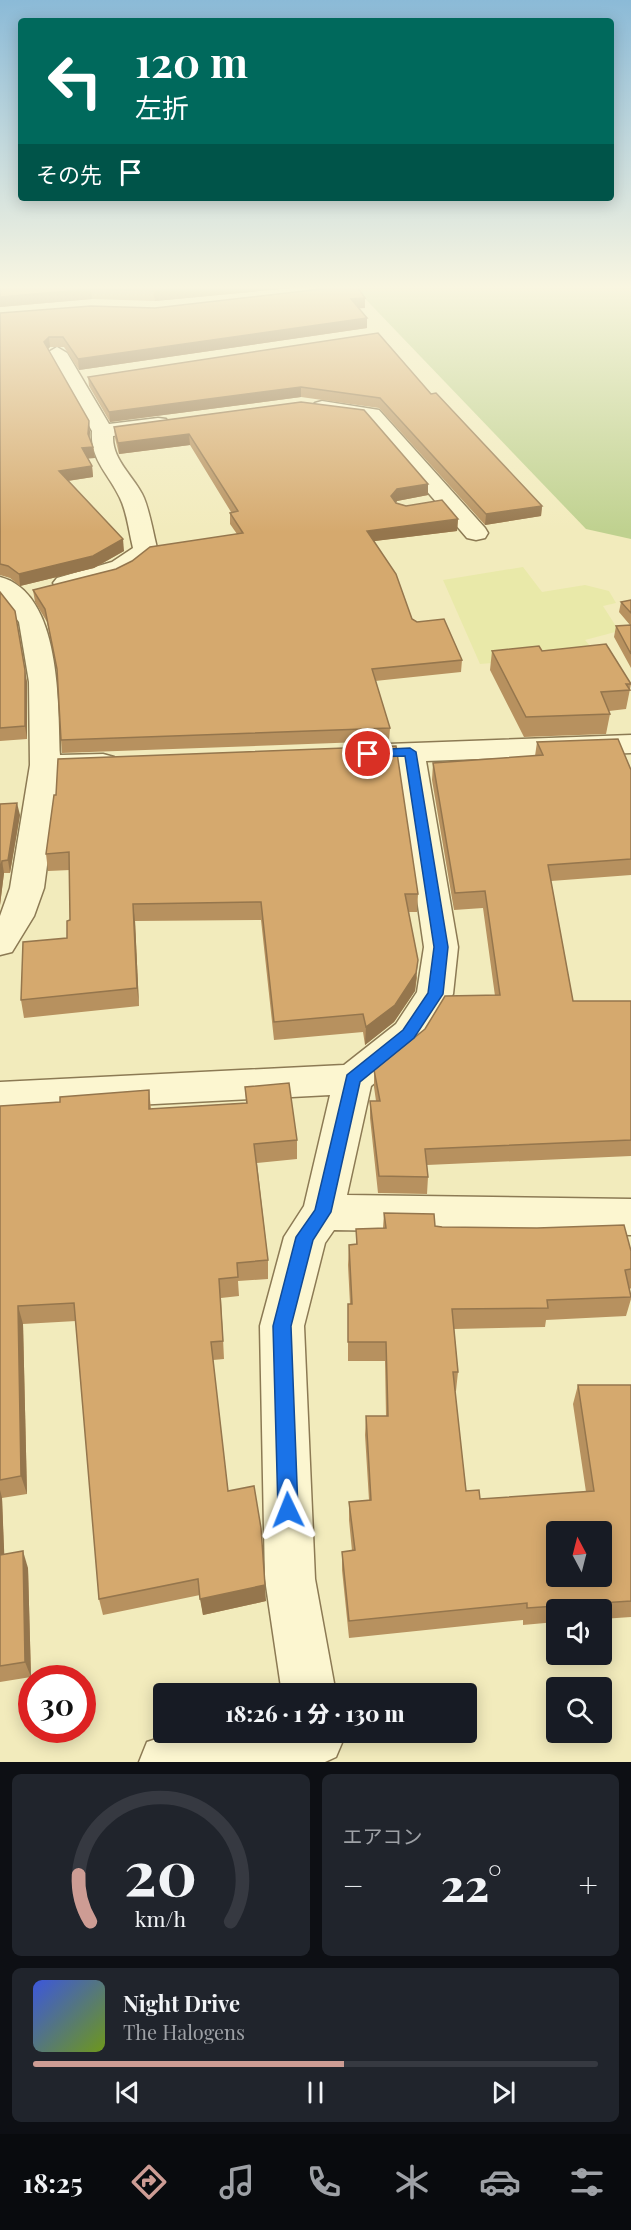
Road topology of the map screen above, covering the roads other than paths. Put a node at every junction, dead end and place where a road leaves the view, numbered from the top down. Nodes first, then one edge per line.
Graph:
1 (67, 367) edge
2 (99, 376) edge
3 (75, 379) junction
4 (301, 405) edge
5 (173, 422) edge
6 (103, 431) junction
7 (476, 533) dead end
8 (24, 590) edge
9 (631, 744) edge
10 (410, 752) junction
11 (357, 754) edge
12 (127, 762) edge
13 (45, 765) junction
14 (0, 943) edge
15 (353, 1079) junction
16 (0, 1097) edge
17 (323, 1212) junction
18 (631, 1217) edge
19 (308, 1683) edge
20 (258, 1743) edge
21 (167, 1762) edge

1 - 3 street
2 - 3 street
3 - 6 street
4 - 7 street
5 - 6 street
6 - 8 street
8 - 13 street
9 - 10 street
10 - 11 street
10 - 15 street
12 - 13 street
13 - 14 street
15 - 16 street
15 - 17 street
17 - 18 street
17 - 19 street
20 - 21 street

